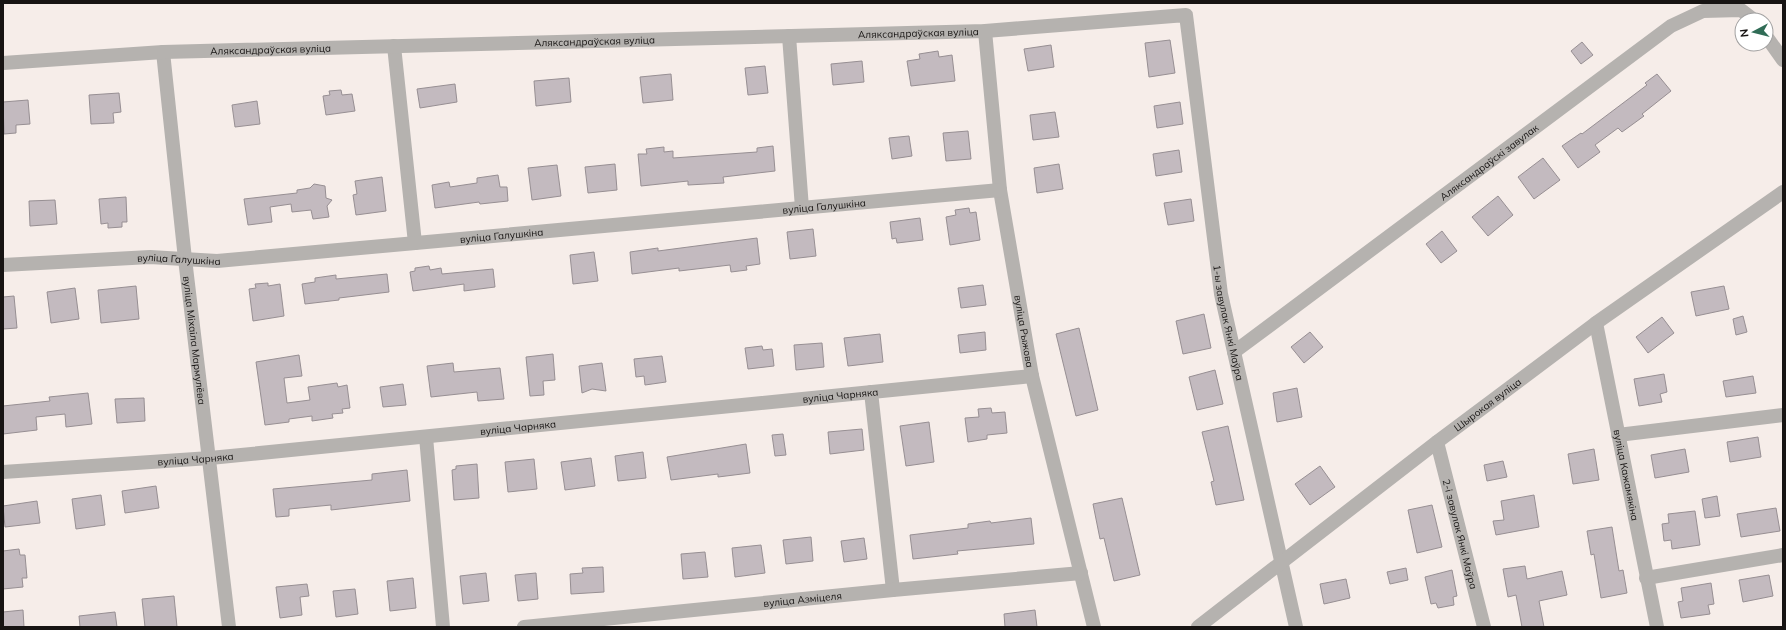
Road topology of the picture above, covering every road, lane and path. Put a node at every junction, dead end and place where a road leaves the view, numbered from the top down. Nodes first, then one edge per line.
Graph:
1 (1744, 12) edge
2 (1186, 15) joint
3 (985, 31) junction
4 (789, 36) junction
5 (394, 46) junction
6 (1774, 47) edge
7 (163, 52) junction
8 (1783, 60) edge
9 (3, 63) edge
10 (1000, 190) junction
11 (1783, 192) edge
12 (802, 208) junction
13 (415, 243) junction
14 (185, 259) junction
15 (3, 265) edge
16 (1596, 323) junction
17 (1234, 352) junction
18 (1032, 376) junction
19 (871, 392) junction
20 (1783, 415) edge
21 (1618, 435) junction
22 (426, 437) junction
23 (1437, 442) junction
24 (210, 458) junction
25 (3, 472) edge
26 (1783, 555) edge
27 (1282, 563) junction
28 (1081, 573) junction
29 (1646, 578) junction
30 (892, 590) junction
31 (229, 627) edge
32 (443, 627) edge
33 (524, 627) edge
34 (1094, 627) edge
35 (1198, 627) edge
36 (1296, 627) edge
37 (1484, 627) edge
38 (1657, 627) edge

1 - 17 street, Аляксандраўскі завулак
2 - 3 street, Аляксандраўская вуліца
2 - 17 street, 1-ы завулак Янкі Маўра
3 - 4 street, Аляксандраўская вуліца
3 - 10 street, вуліца Рыжова
4 - 5 street, Аляксандраўская вуліца
4 - 12 street
5 - 7 street, Аляксандраўская вуліца
5 - 13 street
6 - 8 street
7 - 9 street, Аляксандраўская вуліца
7 - 14 street, вуліца Міхаіла Мармулёва
10 - 12 street, вуліца Галушкіна
10 - 18 street, вуліца Рыжова
11 - 16 street, Шырокая вуліца
12 - 13 street, вуліца Галушкіна
13 - 14 street, вуліца Галушкіна
14 - 15 street, вуліца Галушкіна
14 - 24 street, вуліца Міхаіла Мармулёва
16 - 21 street, вуліца Кажамякіна
16 - 23 street, Шырокая вуліца
17 - 27 street, 1-ы завулак Янкі Маўра
18 - 19 street, вуліца Чарняка
18 - 28 street, вуліца Рыжова
19 - 22 street, вуліца Чарняка
19 - 30 street
20 - 21 street
21 - 29 street, вуліца Кажамякіна
22 - 24 street, вуліца Чарняка
22 - 32 street
23 - 27 street, Шырокая вуліца
23 - 37 street, 2-і завулак Янкі Маўра
24 - 25 street, вуліца Чарняка
24 - 31 street, вуліца Міхаіла Мармулёва
26 - 29 street
27 - 35 street, Шырокая вуліца
27 - 36 street, 1-ы завулак Янкі Маўра
28 - 30 street, вуліца Азміцеля
28 - 34 street, вуліца Рыжова
29 - 38 street, вуліца Кажамякіна
30 - 33 street, вуліца Азміцеля

